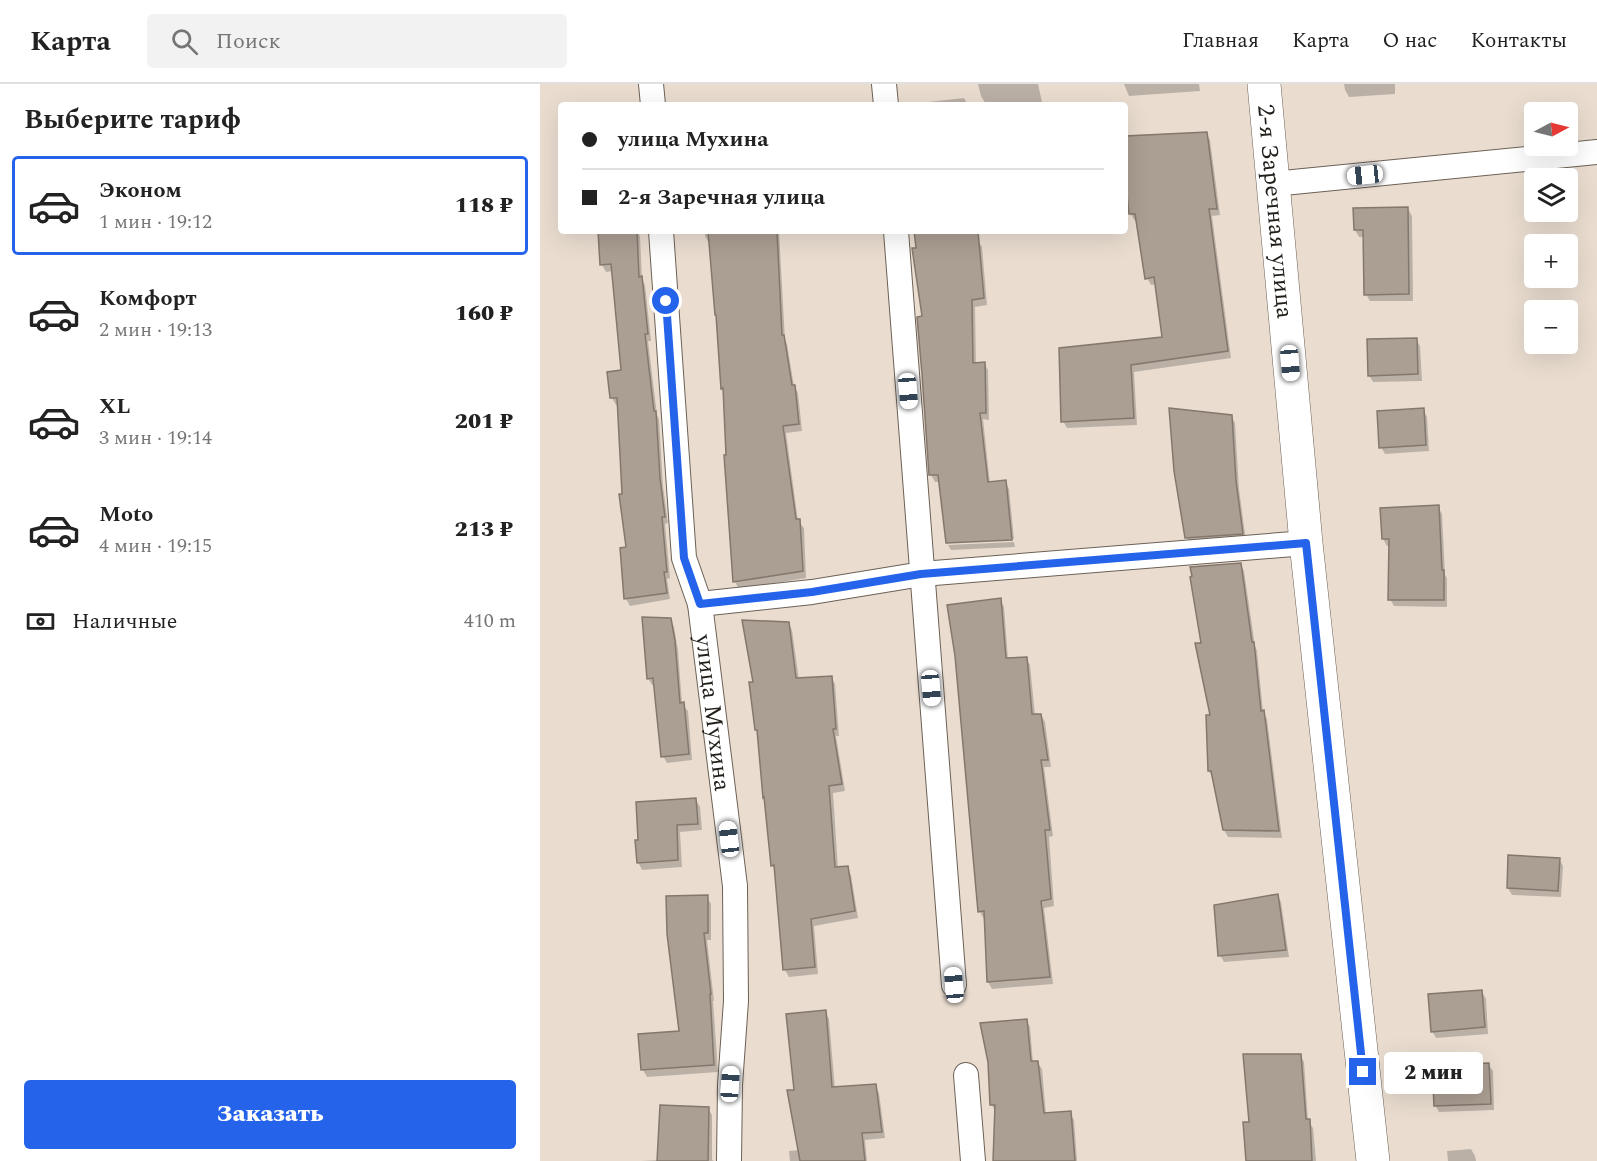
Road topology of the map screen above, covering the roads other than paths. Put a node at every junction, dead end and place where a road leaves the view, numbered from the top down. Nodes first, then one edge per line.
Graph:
1 (651, 84) edge
2 (884, 84) edge
3 (1264, 84) edge
4 (653, 102) edge
5 (886, 102) edge
6 (1597, 152) edge
7 (1273, 184) junction
8 (661, 234) edge
9 (896, 234) edge
10 (1306, 543) junction
11 (921, 574) junction
12 (700, 604) junction
13 (954, 985) dead end
14 (966, 1075) dead end
15 (729, 1161) edge
16 (973, 1161) edge
17 (1373, 1161) edge

1 - 4 street
2 - 5 street
3 - 7 main road, 2-я Заречная улица
6 - 7 street
7 - 10 main road, 2-я Заречная улица
8 - 12 street, улица Мухина
9 - 11 street
10 - 11 street
10 - 17 main road, 2-я Заречная улица
11 - 12 street
11 - 13 street
12 - 15 street, улица Мухина
14 - 16 street

